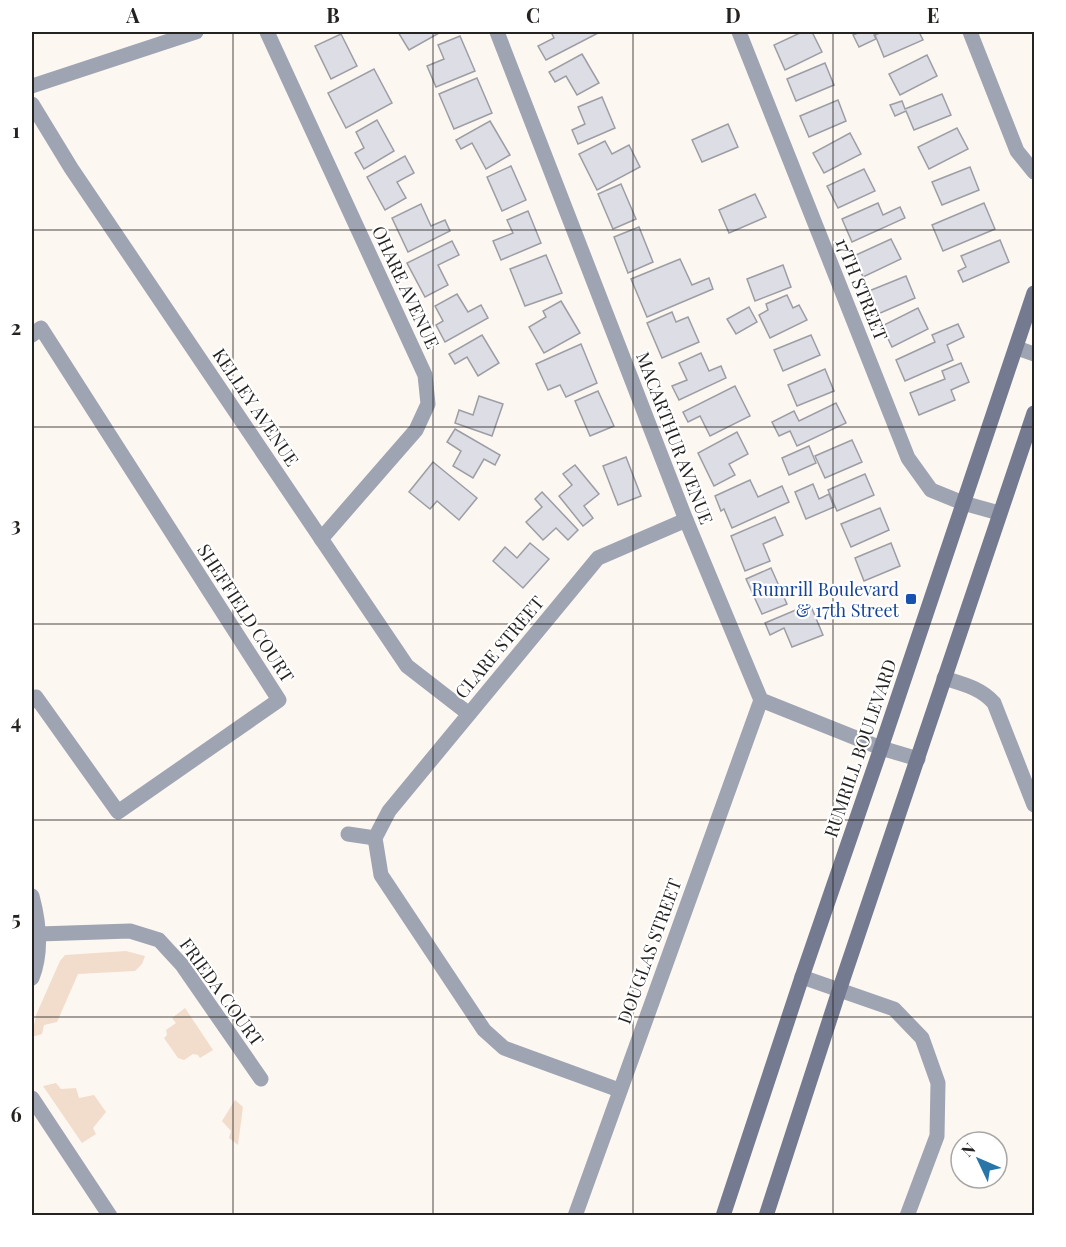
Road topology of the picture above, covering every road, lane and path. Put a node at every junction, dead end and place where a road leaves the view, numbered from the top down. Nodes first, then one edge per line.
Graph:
1 (196, 32) edge
2 (267, 32) edge
3 (497, 32) edge
4 (740, 32) edge
5 (970, 32) edge
6 (32, 86) edge
7 (32, 104) edge
8 (1035, 172) edge
9 (1035, 293) edge
10 (32, 335) edge
11 (1017, 348) junction
12 (1035, 354) edge
13 (1035, 413) edge
14 (963, 503) junction
15 (999, 513) junction
16 (686, 520) junction
17 (321, 539) junction
18 (944, 678) junction
19 (761, 700) junction
20 (32, 701) edge
21 (469, 714) junction
22 (881, 748) junction
23 (918, 759) junction
24 (1035, 805) edge
25 (348, 834) dead end
26 (375, 838) junction
27 (32, 896) edge
28 (39, 934) junction
29 (802, 977) junction
30 (32, 978) edge
31 (839, 991) junction
32 (261, 1079) dead end
33 (619, 1090) junction
34 (32, 1098) edge
35 (110, 1215) edge
36 (575, 1215) edge
37 (723, 1215) edge
38 (766, 1215) edge
39 (907, 1215) edge

1 - 6 street
2 - 17 street, OHARE AVENUE
3 - 16 street, MACARTHUR AVENUE
4 - 14 street, 17TH STREET
5 - 8 street
7 - 17 street, KELLEY AVENUE
9 - 11 main road, RUMRILL BOULEVARD
10 - 20 street, SHEFFIELD COURT
11 - 12 street
11 - 14 main road, RUMRILL BOULEVARD
13 - 15 main road
14 - 15 street, 17TH STREET
14 - 22 main road, RUMRILL BOULEVARD
15 - 18 main road
16 - 19 street, MACARTHUR AVENUE
16 - 21 street, CLARE STREET
17 - 21 street, KELLEY AVENUE
18 - 23 main road
18 - 24 street
19 - 22 street
19 - 33 street, DOUGLAS STREET
21 - 26 street, CLARE STREET
22 - 23 street
22 - 29 main road, RUMRILL BOULEVARD
23 - 31 main road
25 - 26 street
26 - 33 street
27 - 28 street
28 - 30 street
28 - 32 street, FRIEDA COURT
29 - 31 street
29 - 37 main road, RUMRILL BOULEVARD
31 - 38 main road
31 - 39 street
33 - 36 street, DOUGLAS STREET
34 - 35 street

